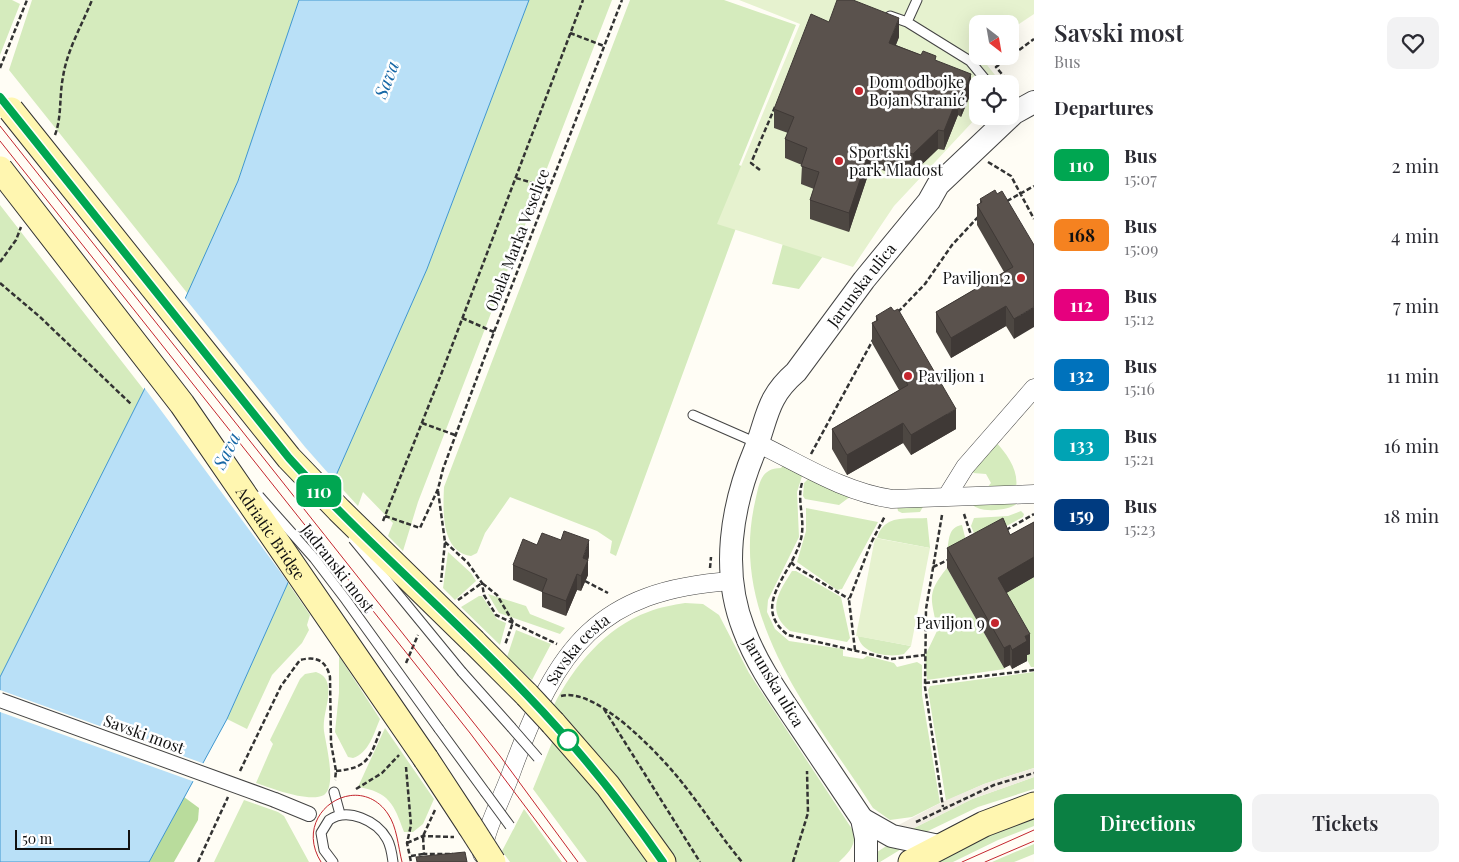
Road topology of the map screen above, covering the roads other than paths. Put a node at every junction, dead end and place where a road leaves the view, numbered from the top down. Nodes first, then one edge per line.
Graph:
1 (917, 0) edge
2 (879, 13) edge
3 (907, 22) junction
4 (982, 75) edge
5 (5, 104) edge
6 (1021, 104) edge
7 (0, 169) edge
8 (1034, 388) edge
9 (693, 415) dead end
10 (204, 434) junction
11 (758, 443) junction
12 (314, 486) junction
13 (1034, 494) edge
14 (947, 496) junction
15 (732, 581) junction
16 (0, 700) edge
17 (538, 758) dead end
18 (334, 792) road end
19 (1034, 805) edge
20 (309, 814) joint
21 (340, 814) junction
22 (862, 819) junction
23 (325, 823) junction
24 (510, 826) dead end
25 (939, 846) junction
26 (333, 862) edge
27 (393, 862) edge
28 (481, 862) edge
29 (493, 862) edge
30 (663, 862) edge
31 (866, 862) edge
32 (911, 862) edge

1 - 3 lane
2 - 3 lane
3 - 4 lane
5 - 12 main road, bridge
6 - 11 street, Jarunska ulica
7 - 10 main road, Adriatic Bridge, bridge
8 - 14 street
9 - 11 lane
10 - 24 lane, Jadranski most, bridge
10 - 29 main road, Adriatic Bridge, bridge
11 - 14 street
11 - 15 street, Jarunska ulica
12 - 17 lane, Jadranski most, bridge
12 - 30 main road, bridge
13 - 14 street
15 - 22 street, Jarunska ulica
15 - 28 street, Savska cesta
16 - 20 street, Savski most, bridge
18 - 21 lane
19 - 25 main road
20 - 23 lane
21 - 23 lane
21 - 27 lane
22 - 25 street
22 - 31 street
23 - 26 lane
25 - 32 main road

